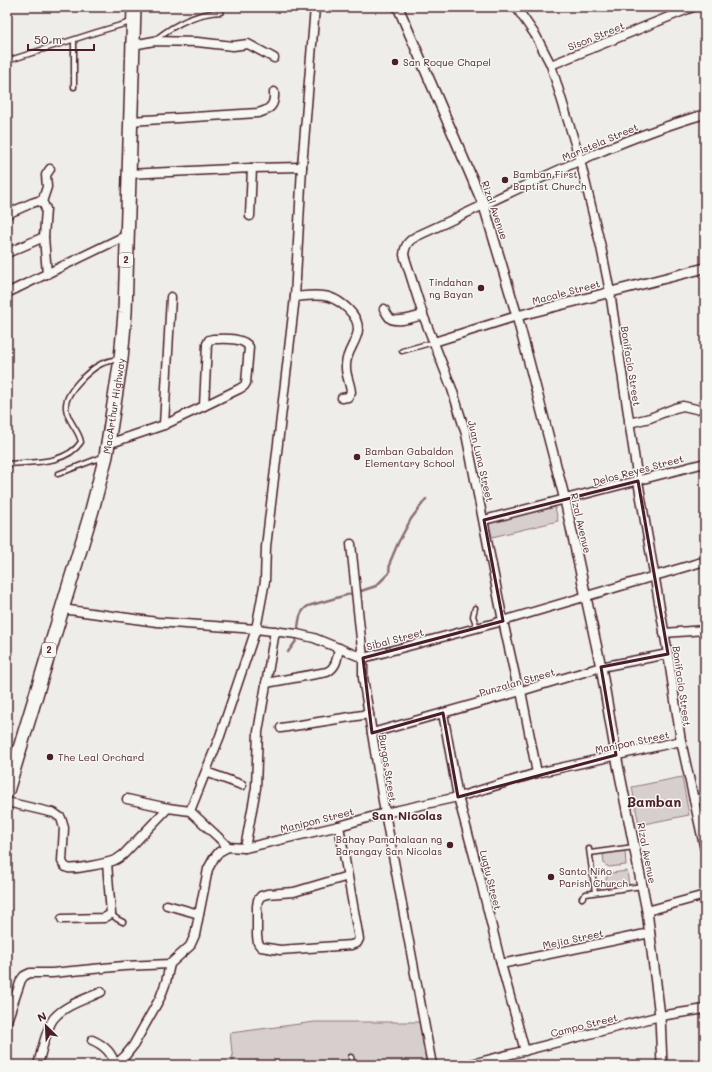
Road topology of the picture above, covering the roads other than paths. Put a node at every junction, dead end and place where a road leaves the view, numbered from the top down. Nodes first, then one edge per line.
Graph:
1 (134, 7) edge
2 (315, 7) edge
3 (398, 7) edge
4 (516, 7) edge
5 (693, 7) edge
6 (221, 12) dead end
7 (134, 21) junction
8 (74, 40) junction
9 (154, 41) junction
10 (133, 45) junction
11 (274, 58) dead end
12 (7, 61) edge
13 (551, 65) junction
14 (74, 87) dead end
15 (274, 92) dead end
16 (705, 114) edge
17 (130, 121) junction
18 (580, 160) junction
19 (302, 167) junction
20 (252, 168) junction
21 (50, 170) dead end
22 (128, 174) junction
23 (42, 202) junction
24 (484, 206) junction
25 (7, 214) edge
26 (250, 216) dead end
27 (127, 235) junction
28 (44, 237) junction
29 (7, 253) edge
30 (705, 268) edge
31 (47, 274) junction
32 (610, 292) junction
33 (7, 293) edge
34 (171, 297) dead end
35 (294, 297) junction
36 (384, 309) dead end
37 (423, 315) junction
38 (518, 316) junction
39 (434, 342) junction
40 (402, 351) dead end
41 (121, 358) junction
42 (342, 398) dead end
43 (204, 406) junction
44 (696, 409) dead end
45 (629, 423) junction
46 (164, 425) junction
47 (107, 450) junction
48 (705, 463) edge
49 (7, 464) edge
50 (58, 474) dead end
51 (638, 481) junction
52 (565, 500) junction
53 (484, 520) junction
54 (351, 544) dead end
55 (705, 561) edge
56 (654, 577) junction
57 (586, 596) junction
58 (475, 608) dead end
59 (62, 609) junction
60 (503, 621) junction
61 (477, 627) junction
62 (256, 629) junction
63 (705, 630) edge
64 (275, 631) junction
65 (664, 633) junction
66 (339, 648) junction
67 (668, 654) junction
68 (363, 658) junction
69 (601, 667) junction
70 (266, 683) junction
71 (522, 691) junction
72 (443, 713) junction
73 (369, 714) junction
74 (280, 728) dead end
75 (372, 733) junction
76 (681, 742) junction
77 (616, 756) junction
78 (206, 772) junction
79 (537, 774) junction
80 (242, 785) dead end
81 (7, 791) edge
82 (458, 796) junction
83 (127, 798) dead end
84 (705, 798) edge
85 (694, 800) junction
86 (7, 802) edge
87 (168, 808) junction
88 (190, 810) junction
89 (385, 813) junction
90 (339, 826) junction
91 (228, 847) junction
92 (634, 847) junction
93 (245, 848) junction
94 (705, 850) edge
95 (107, 863) junction
96 (348, 876) junction
97 (642, 886) junction
98 (595, 892) junction
99 (705, 895) edge
100 (582, 898) dead end
101 (166, 904) dead end
102 (647, 911) junction
103 (111, 914) junction
104 (199, 914) junction
105 (62, 919) dead end
106 (123, 922) dead end
107 (650, 933) junction
108 (170, 964) junction
109 (501, 964) junction
110 (101, 992) dead end
111 (705, 1009) edge
112 (660, 1016) junction
113 (7, 1021) edge
114 (92, 1040) dead end
115 (525, 1051) junction
116 (351, 1058) dead end
117 (38, 1065) edge
118 (115, 1065) edge
119 (353, 1065) edge
120 (432, 1065) edge
121 (468, 1065) edge
122 (662, 1065) edge

1 - 7 highway, MacArthur Highway / 2
2 - 19 street
3 - 24 street, Rizal Avenue
4 - 13 street, Bonifacio Street
5 - 13 street, Sison Street
6 - 9 lane
7 - 8 lane
7 - 10 highway, MacArthur Highway / 2
8 - 12 lane
8 - 14 lane
9 - 10 street
9 - 11 street
10 - 17 highway, MacArthur Highway / 2
13 - 18 street, Bonifacio Street
15 - 17 street
16 - 18 street, Maristela Street
17 - 22 highway, MacArthur Highway / 2
18 - 24 street, Maristela Street
18 - 32 street, Bonifacio Street
19 - 20 street
19 - 35 street
20 - 22 street
20 - 26 street
21 - 23 street
22 - 27 highway, MacArthur Highway / 2
23 - 25 street
23 - 28 street
24 - 37 street, Juan Luna Street
24 - 38 street, Rizal Avenue
27 - 31 street
27 - 41 highway, MacArthur Highway / 2
28 - 29 street
28 - 31 street
30 - 32 street, Macale Street
31 - 33 street
32 - 38 street, Macale Street
32 - 45 street, Bonifacio Street
34 - 46 street
35 - 42 street
35 - 62 street
36 - 37 street
37 - 39 street, Juan Luna Street
38 - 39 street, Macale Street
38 - 52 street, Rizal Avenue
39 - 40 lane
39 - 53 street, Juan Luna Street
41 - 47 highway, MacArthur Highway / 2
41 - 49 lane
43 - 43 street
43 - 46 street
44 - 45 street
45 - 51 street, Bonifacio Street
46 - 47 street
47 - 50 lane
47 - 59 highway, MacArthur Highway / 2
48 - 51 street, Delos Reyes Street
51 - 52 street, Delos Reyes Street
51 - 56 street, Bonifacio Street
52 - 53 street, Delos Reyes Street
52 - 57 street, Rizal Avenue
53 - 60 street, Juan Luna Street
54 - 68 street, Burgos Street
55 - 56 street, Sibal Street
56 - 57 street, Sibal Street
56 - 65 street, Bonifacio Street
57 - 60 street, Sibal Street
57 - 69 street, Rizal Avenue
58 - 61 lane
59 - 62 street, Sibal Street
59 - 81 highway, MacArthur Highway / 2
60 - 61 street, Sibal Street
60 - 71 street, Juan Luna Street
61 - 68 street, Sibal Street
62 - 64 street, Sibal Street
62 - 78 street
63 - 65 street
64 - 66 street, Sibal Street
64 - 70 street
65 - 67 street, Bonifacio Street
66 - 68 street, Sibal Street
66 - 70 street
67 - 69 street, Punzalan Street
67 - 76 street, Bonifacio Street
68 - 73 street, Burgos Street
69 - 71 street, Punzalan Street
69 - 77 street, Rizal Avenue
70 - 93 street
71 - 72 street, Punzalan Street
71 - 79 street, Juan Luna Street
72 - 75 street, Punzalan Street
72 - 82 street, Lugtu Street
73 - 74 street
73 - 75 street, Burgos Street
75 - 89 street, Burgos Street
76 - 77 street, Manipon Street
76 - 85 street, Bonifacio Street
77 - 79 street, Manipon Street
77 - 92 street, Rizal Avenue
78 - 80 street
78 - 88 street
79 - 82 street, Manipon Street
82 - 89 street, Manipon Street
82 - 109 street, Lugtu Street
83 - 87 street
84 - 85 street
85 - 94 street, Bonifacio Street
86 - 95 street
87 - 88 street
87 - 95 street
88 - 91 street
89 - 90 street, Manipon Street
89 - 120 street, Burgos Street
90 - 93 street, Manipon Street
90 - 96 street
91 - 93 street, Manipon Street
91 - 104 street
92 - 97 street, Rizal Avenue
92 - 98 lane
95 - 103 street
96 - 96 street
97 - 98 lane
97 - 102 street, Rizal Avenue
98 - 100 lane
99 - 102 street
101 - 104 street
102 - 107 street, Rizal Avenue
103 - 105 street
103 - 106 lane
104 - 108 street
107 - 109 street, Mejia Street
107 - 112 street, Rizal Avenue
108 - 113 street
108 - 118 street
109 - 115 street, Lugtu Street
110 - 117 street
111 - 112 street, Campo Street
112 - 115 street, Campo Street
112 - 122 street, Rizal Avenue
114 - 118 street
115 - 121 street, Campo Street
116 - 119 lane

